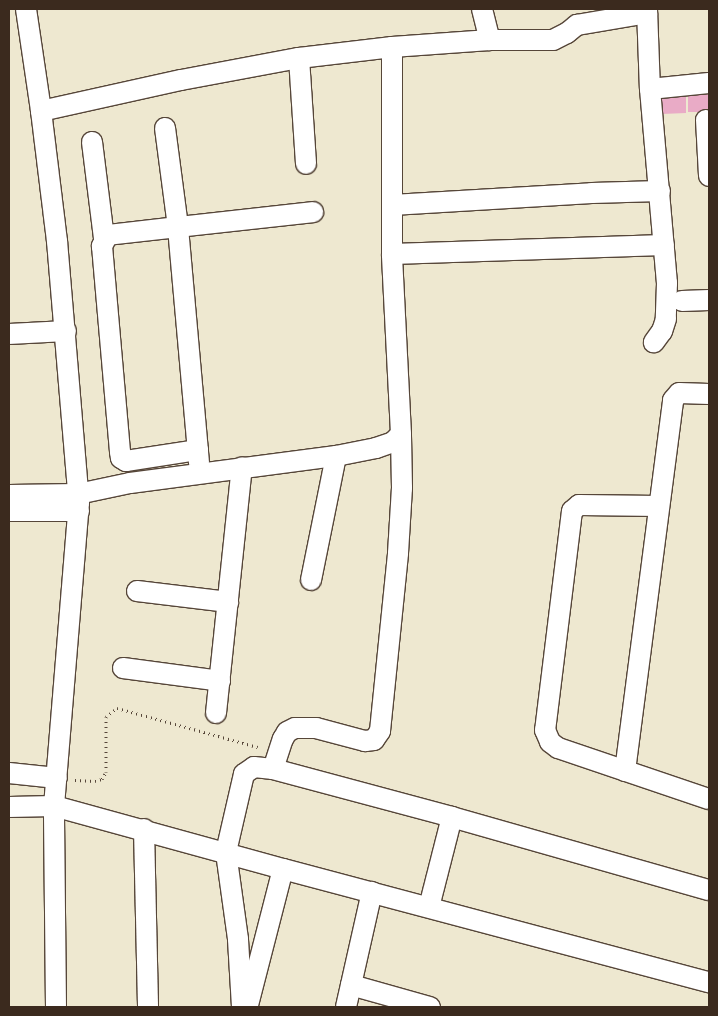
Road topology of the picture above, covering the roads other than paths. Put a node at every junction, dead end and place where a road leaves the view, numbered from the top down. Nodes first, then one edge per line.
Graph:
1 (26, 9) edge
2 (482, 9) edge
3 (647, 11) edge
4 (490, 40) junction
5 (392, 47) junction
6 (299, 58) junction
7 (709, 83) edge
8 (650, 89) junction
9 (41, 111) junction
10 (706, 120) dead end
11 (165, 128) dead end
12 (92, 142) dead end
13 (306, 164) dead end
14 (709, 176) edge
15 (660, 192) junction
16 (392, 205) junction
17 (313, 212) dead end
18 (178, 227) junction
19 (104, 239) junction
20 (664, 245) junction
21 (392, 254) junction
22 (709, 300) edge
23 (682, 301) dead end
24 (66, 331) junction
25 (9, 334) edge
26 (654, 342) dead end
27 (709, 394) edge
28 (401, 434) junction
29 (198, 450) junction
30 (336, 456) junction
31 (242, 467) junction
32 (199, 473) junction
33 (9, 495) edge
34 (78, 502) junction
35 (660, 506) junction
36 (9, 511) edge
37 (311, 580) dead end
38 (137, 591) dead end
39 (228, 602) junction
40 (123, 668) dead end
41 (220, 681) junction
42 (216, 713) dead end
43 (276, 760) junction
44 (625, 770) junction
45 (9, 773) edge
46 (57, 778) junction
47 (709, 800) edge
48 (54, 806) junction
49 (9, 807) edge
50 (452, 817) junction
51 (144, 829) junction
52 (226, 852) junction
53 (283, 869) junction
54 (709, 890) edge
55 (372, 892) junction
56 (429, 907) junction
57 (709, 982) edge
58 (352, 985) junction
59 (56, 1007) edge
60 (148, 1007) edge
61 (242, 1007) edge
62 (247, 1007) edge
63 (346, 1007) edge
64 (430, 1007) edge

1 - 9 street
2 - 4 street
3 - 4 street
3 - 8 street
4 - 5 street
5 - 6 street
5 - 16 street
6 - 9 street
6 - 13 street
7 - 8 street
8 - 15 street
9 - 24 street
10 - 14 street
11 - 18 street
12 - 19 street
15 - 16 street
15 - 20 street
16 - 21 street
17 - 18 street
18 - 19 street
18 - 29 street
19 - 29 street
20 - 21 street
20 - 26 street
21 - 28 street
22 - 23 street
24 - 25 street
24 - 34 street
27 - 35 street
28 - 30 street
28 - 43 street
29 - 32 street
30 - 31 street
30 - 37 street
31 - 32 street
31 - 39 street
32 - 34 street
33 - 34 street
34 - 36 street
34 - 46 street
35 - 44 street
35 - 44 street
38 - 39 street
39 - 41 street
40 - 41 street
41 - 42 street
43 - 50 street
43 - 52 street
44 - 47 street
45 - 46 street
46 - 48 street
48 - 49 street
48 - 51 street
48 - 59 street
50 - 54 street
50 - 56 street
51 - 52 street
51 - 60 street
52 - 53 street
52 - 61 street
53 - 55 street
53 - 62 street
55 - 56 street
55 - 58 street
56 - 57 street
58 - 63 street
58 - 64 street

